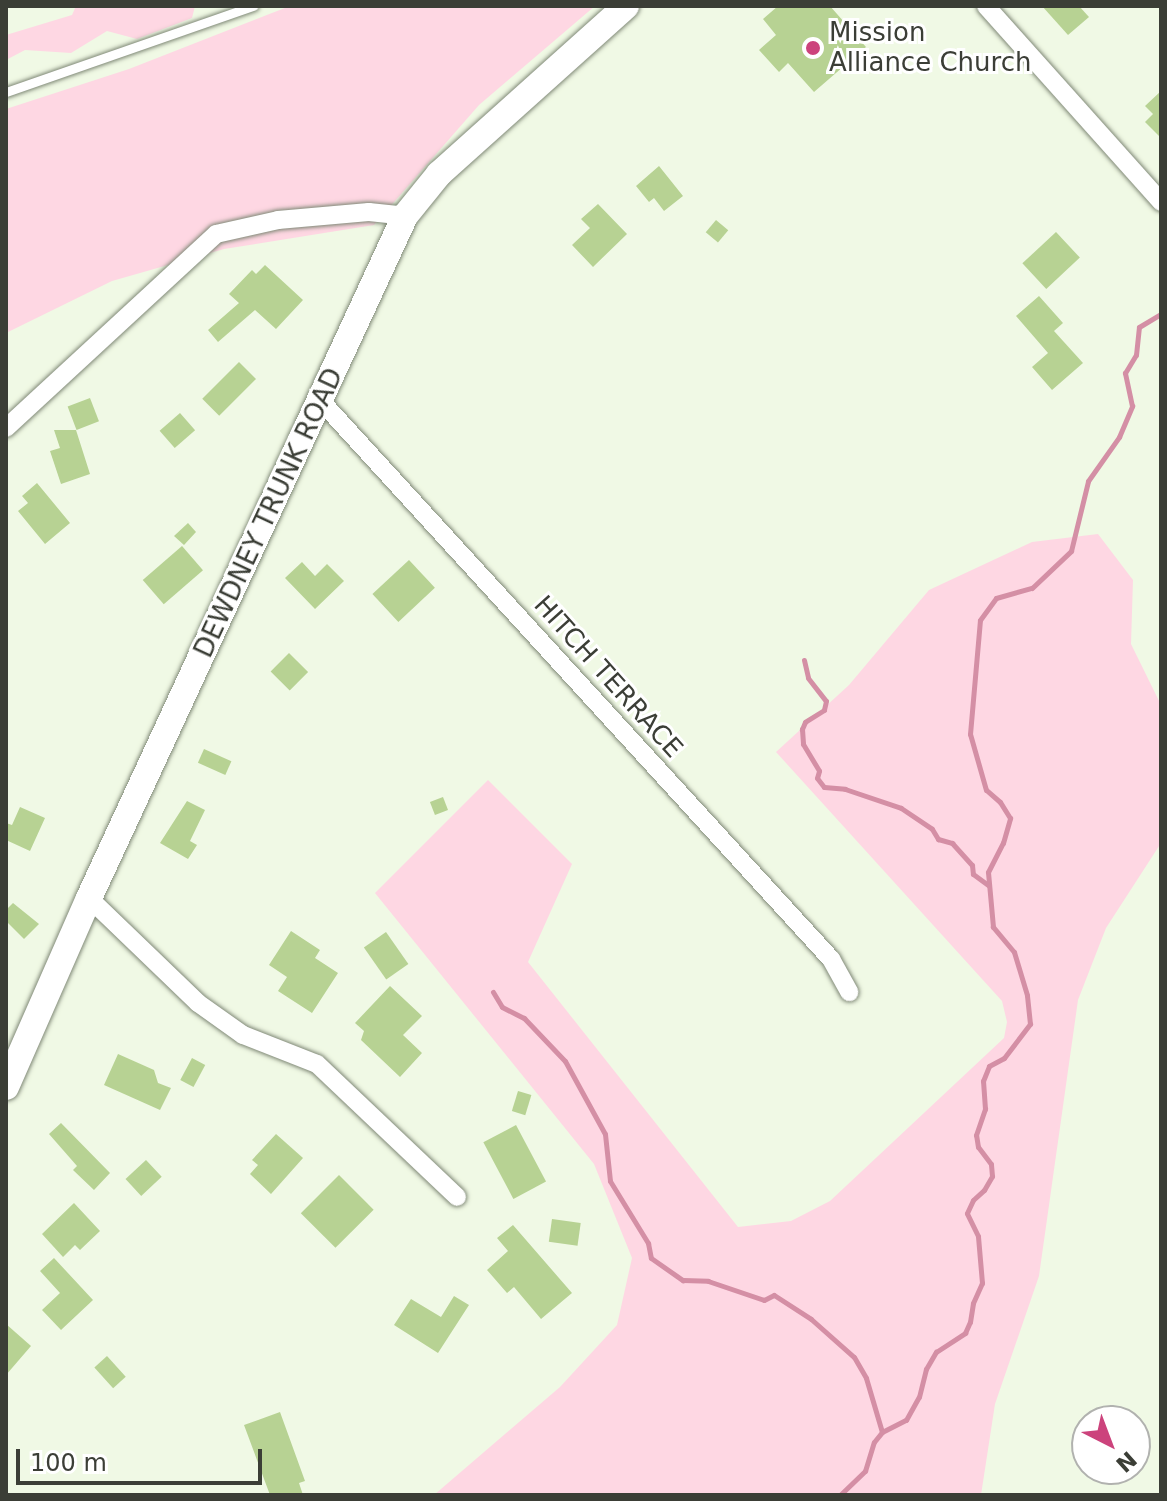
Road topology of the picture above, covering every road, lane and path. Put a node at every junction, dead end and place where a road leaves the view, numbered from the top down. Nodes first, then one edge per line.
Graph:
1 (253, 6) edge
2 (626, 6) edge
3 (986, 6) edge
4 (6, 92) edge
5 (1161, 202) edge
6 (405, 216) junction
7 (322, 402) junction
8 (6, 428) edge
9 (89, 898) junction
10 (849, 992) dead end
11 (6, 1087) edge
12 (457, 1197) dead end

1 - 4 lane
2 - 6 main road, DEWDNEY TRUNK ROAD
3 - 5 street
6 - 7 main road, DEWDNEY TRUNK ROAD
6 - 8 street
7 - 9 main road, DEWDNEY TRUNK ROAD
7 - 10 street, HITCH TERRACE
9 - 11 main road, DEWDNEY TRUNK ROAD
9 - 12 street

